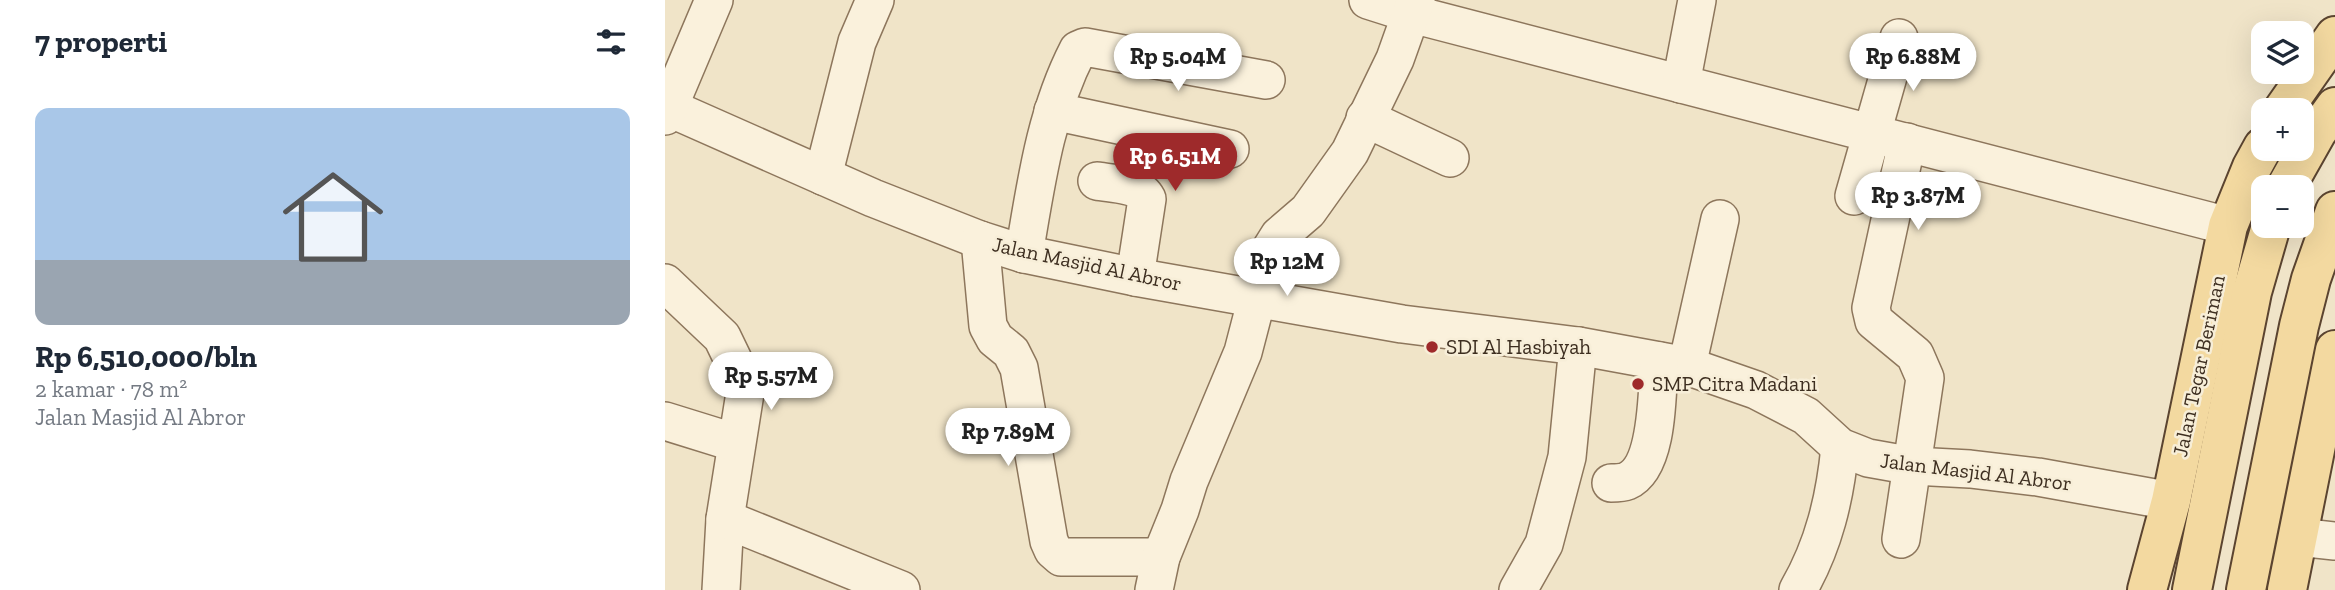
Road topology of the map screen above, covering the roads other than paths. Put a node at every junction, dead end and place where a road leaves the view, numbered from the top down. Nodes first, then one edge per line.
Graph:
1 (714, 0) edge
2 (875, 0) edge
3 (1368, 0) edge
4 (1697, 0) edge
5 (1414, 7) edge
6 (2335, 36) edge
7 (1899, 38) dead end
8 (1266, 80) dead end
9 (1681, 84) junction
10 (2291, 98) edge
11 (2335, 107) edge
12 (666, 110) edge
13 (1053, 111) junction
14 (1365, 118) junction
15 (1871, 132) junction
16 (1907, 142) junction
17 (1230, 149) dead end
18 (1450, 158) dead end
19 (2255, 161) edge
20 (2293, 175) edge
21 (823, 176) junction
22 (1097, 181) dead end
23 (1854, 196) dead end
24 (2335, 211) edge
25 (1720, 219) dead end
26 (2228, 226) junction
27 (2268, 238) edge
28 (980, 240) junction
29 (1024, 254) junction
30 (1135, 278) junction
31 (665, 283) edge
32 (1257, 298) junction
33 (1578, 346) junction
34 (2335, 350) edge
35 (1673, 364) junction
36 (2325, 398) junction
37 (665, 421) edge
38 (736, 443) junction
39 (1840, 447) junction
40 (2274, 458) junction
41 (1913, 466) junction
42 (1611, 483) dead end
43 (2171, 501) junction
44 (725, 519) junction
45 (2298, 537) junction
46 (1901, 539) dead end
47 (2335, 541) edge
48 (1158, 574) edge
49 (721, 590) edge
50 (901, 590) edge
51 (1518, 590) edge
52 (1798, 590) edge
53 (2147, 590) edge
54 (2192, 590) edge
55 (2246, 590) edge
56 (2287, 590) edge

1 - 12 street
2 - 21 street
3 - 5 street
4 - 9 street
5 - 9 street
5 - 14 street
6 - 10 main road
7 - 15 street
8 - 13 street
9 - 15 street
11 - 20 main road
12 - 21 street, Jalan Masjid Al Abror
13 - 17 street
13 - 29 street
14 - 18 street
14 - 32 street
15 - 16 street
15 - 23 street
16 - 26 street
16 - 41 street
19 - 26 main road, Jalan Tegar Beriman
21 - 28 street, Jalan Masjid Al Abror
22 - 30 street
24 - 40 main road
25 - 35 street
26 - 43 main road, Jalan Tegar Beriman
27 - 54 main road, Jalan Tegar Beriman
28 - 29 street, Jalan Masjid Al Abror
28 - 48 street
29 - 30 street, Jalan Masjid Al Abror
30 - 32 street, Jalan Masjid Al Abror
31 - 38 street
32 - 33 street, Jalan Masjid Al Abror
32 - 48 street
33 - 35 street, Jalan Masjid Al Abror
33 - 51 street
34 - 36 main road
35 - 39 street, Jalan Masjid Al Abror
35 - 42 street
36 - 40 main road
36 - 45 main road
37 - 38 street
38 - 44 street
39 - 41 street, Jalan Masjid Al Abror
39 - 52 street
40 - 55 main road
41 - 43 street, Jalan Masjid Al Abror
41 - 46 street
43 - 53 main road, Jalan Tegar Beriman
44 - 49 street
44 - 50 street
45 - 47 street
45 - 56 main road

